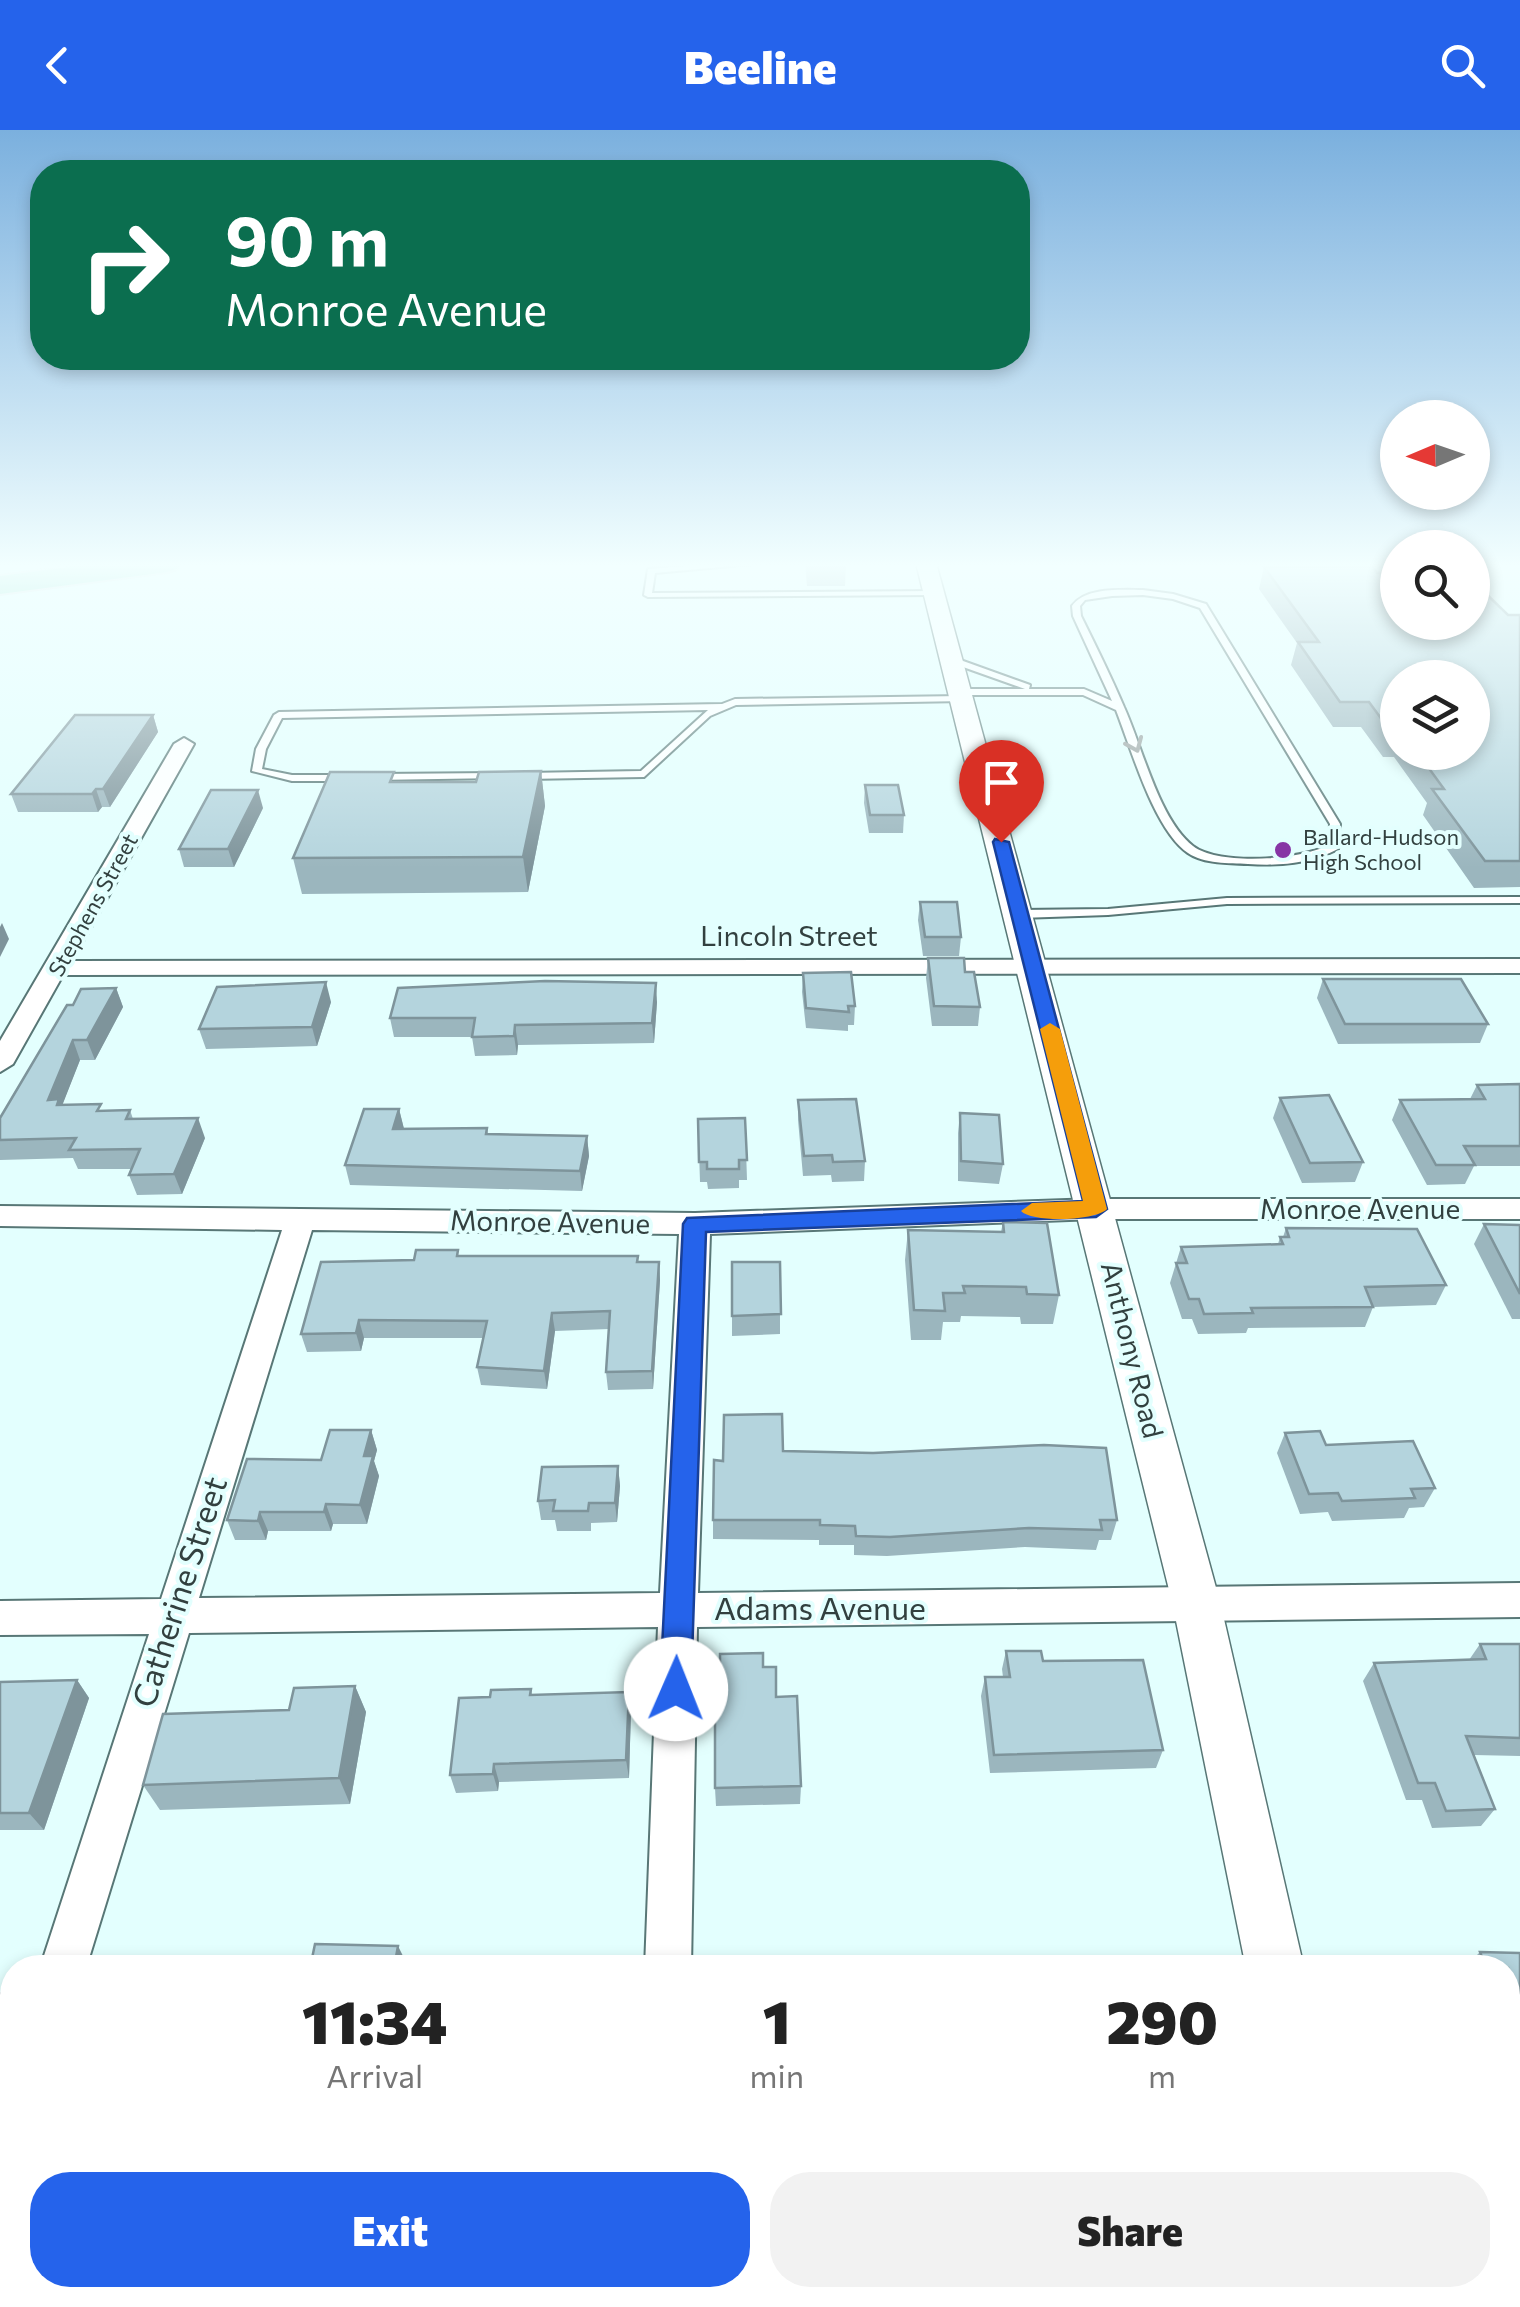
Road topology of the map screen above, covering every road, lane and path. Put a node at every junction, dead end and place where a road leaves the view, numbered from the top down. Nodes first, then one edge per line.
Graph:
1 (953, 665) edge
2 (1100, 665) edge
3 (1238, 665) edge
4 (1107, 680) junction
5 (958, 684) junction
6 (1056, 692) junction
7 (1084, 692) junction
8 (724, 707) junction
9 (1120, 708) junction
10 (184, 744) dead end
11 (351, 778) edge
12 (370, 778) edge
13 (1520, 900) edge
14 (1020, 914) junction
15 (1034, 966) junction
16 (1520, 966) edge
17 (58, 968) junction
18 (4, 1048) edge
19 (1096, 1209) junction
20 (1520, 1209) edge
21 (0, 1216) edge
22 (301, 1218) junction
23 (695, 1224) junction
24 (1520, 1600) edge
25 (1198, 1606) junction
26 (678, 1610) junction
27 (172, 1614) junction
28 (0, 1618) edge
29 (67, 1955) edge
30 (668, 1955) edge
31 (1273, 1955) edge

1 - 5 street, Anthony Road
2 -> 4 lane
9 -> 3 lane
4 - 7 lane
4 - 9 lane
5 - 6 lane
5 - 6 lane
5 - 8 lane
5 - 14 street, Anthony Road
6 - 7 lane
7 - 9 lane
8 - 11 lane
8 - 12 lane
10 - 17 street, Stephens Street
13 - 14 lane
14 - 15 street, Anthony Road
15 - 16 street, Lincoln Street
15 - 17 street, Lincoln Street
15 - 19 street, Anthony Road
17 - 18 street, Stephens Street
19 - 20 street, Monroe Avenue
19 - 23 street, Monroe Avenue
19 - 25 street, Anthony Road
21 - 22 street, Monroe Avenue
22 - 23 street, Monroe Avenue
22 - 27 street, Catherine Street
23 - 26 street
24 - 25 street, Adams Avenue
25 - 26 street, Adams Avenue
25 - 31 street, Anthony Road
26 - 27 street, Adams Avenue
26 - 30 street
27 - 28 street, Adams Avenue
27 - 29 street, Catherine Street

